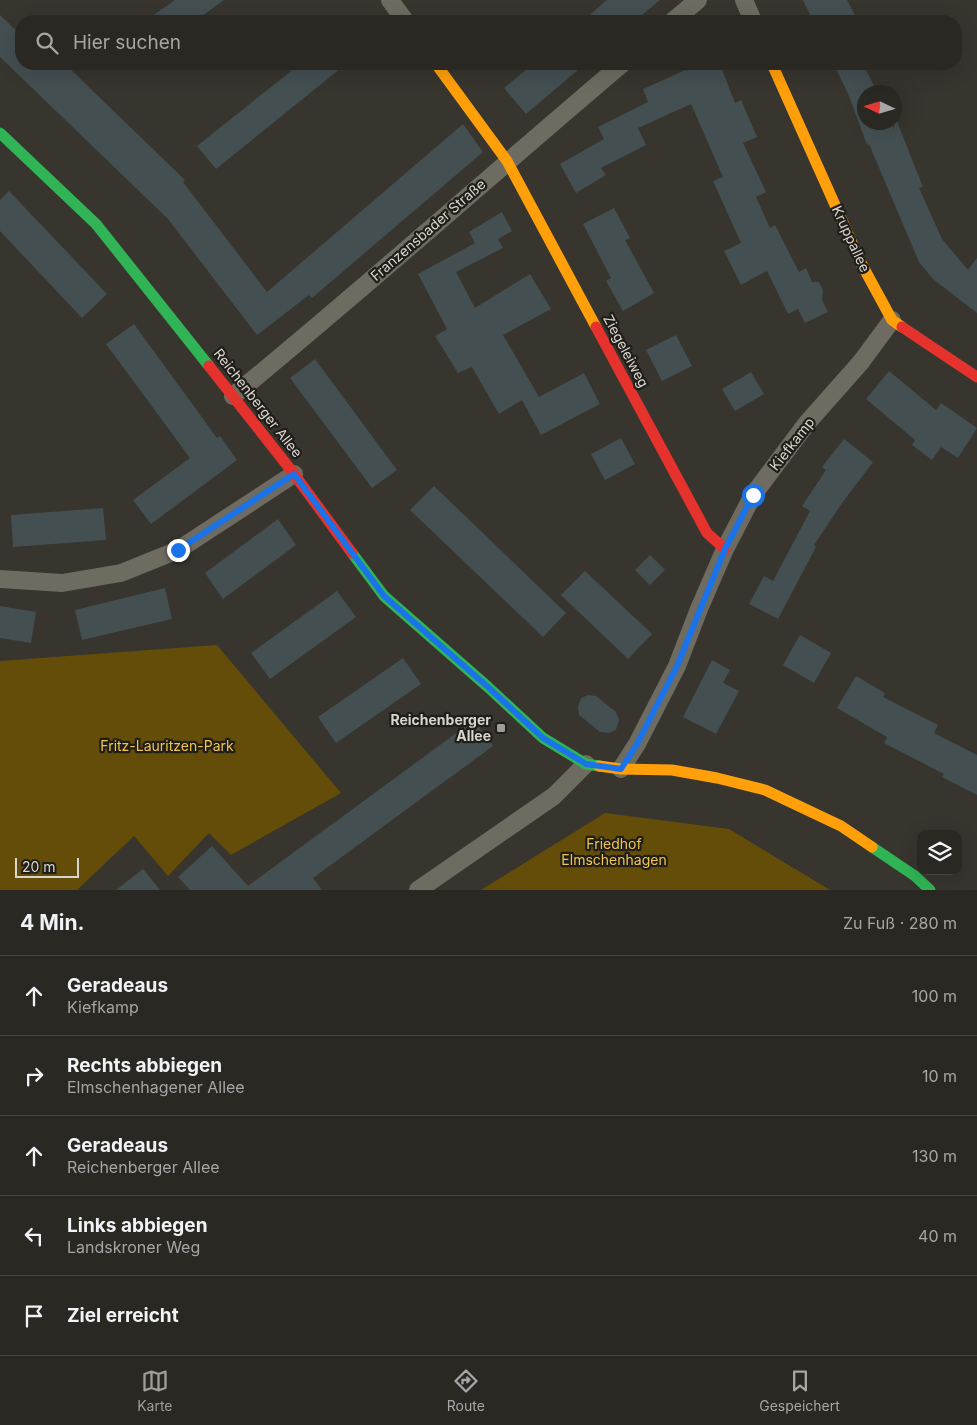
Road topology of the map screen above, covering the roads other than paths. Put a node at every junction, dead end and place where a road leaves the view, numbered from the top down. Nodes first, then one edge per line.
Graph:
1 (390, 0) edge
2 (698, 0) edge
3 (744, 0) edge
4 (401, 15) edge
5 (680, 15) edge
6 (750, 15) edge
7 (440, 70) edge
8 (615, 70) edge
9 (775, 70) edge
10 (0, 133) edge
11 (507, 161) junction
12 (892, 320) junction
13 (977, 376) edge
14 (233, 396) junction
15 (294, 474) junction
16 (725, 549) junction
17 (0, 579) edge
18 (586, 764) junction
19 (621, 769) junction
20 (418, 890) edge
21 (930, 890) edge

1 - 4 street
2 - 5 street
3 - 6 street
7 - 11 street, Ziegeleiweg
8 - 11 street, Franzensbader Straße
9 - 12 street, Kruppallee
10 - 14 street, Reichenberger Allee
11 - 14 street, Franzensbader Straße
11 - 16 street, Ziegeleiweg
12 - 13 street, Kruppallee
12 - 16 street, Kiefkamp
14 - 15 street, Reichenberger Allee
15 - 17 street
15 - 18 street, Reichenberger Allee
16 - 19 street, Kiefkamp
18 - 19 street
18 - 20 street
19 - 21 street

